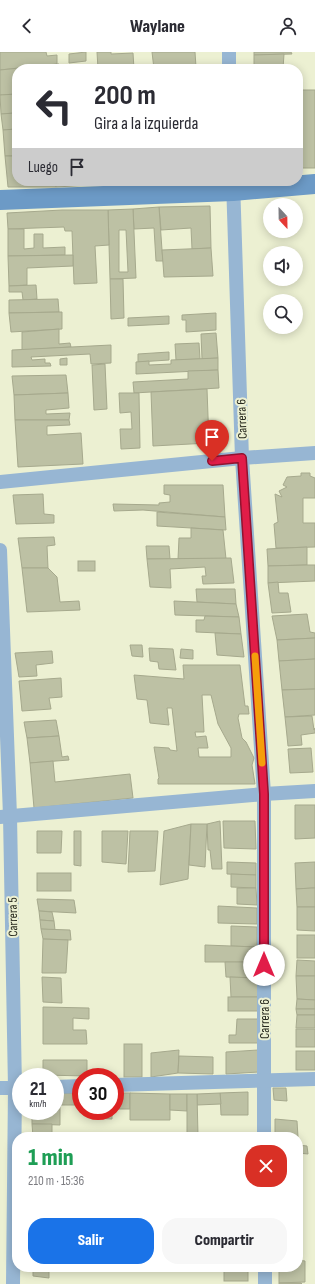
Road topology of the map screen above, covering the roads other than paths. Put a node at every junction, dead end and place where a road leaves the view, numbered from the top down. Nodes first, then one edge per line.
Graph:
1 (229, 52) edge
2 (230, 64) edge
3 (303, 184) edge
4 (315, 184) edge
5 (233, 186) edge
6 (0, 200) edge
7 (315, 453) edge
8 (242, 458) junction
9 (0, 482) edge
10 (0, 550) edge
11 (315, 791) edge
12 (264, 794) junction
13 (5, 817) edge
14 (17, 1068) edge
15 (263, 1080) junction
16 (315, 1080) edge
17 (124, 1085) edge
18 (0, 1088) edge
19 (12, 1088) edge
20 (17, 1120) edge
21 (17, 1132) edge
22 (264, 1132) edge
23 (13, 1272) edge
24 (265, 1272) edge
25 (13, 1284) edge
26 (265, 1284) edge

1 - 2 street
3 - 4 main road
5 - 6 main road
5 - 8 street, Carrera 6
7 - 8 street
8 - 9 street
8 - 12 street, Carrera 6
10 - 13 street, Carrera 5
11 - 12 street
12 - 13 street
12 - 15 street, Carrera 6
13 - 14 street, Carrera 5
15 - 16 street
15 - 17 street
15 - 22 street, Carrera 6
18 - 19 street
20 - 21 street, Carrera 5
23 - 25 street, Carrera 5
24 - 26 street

